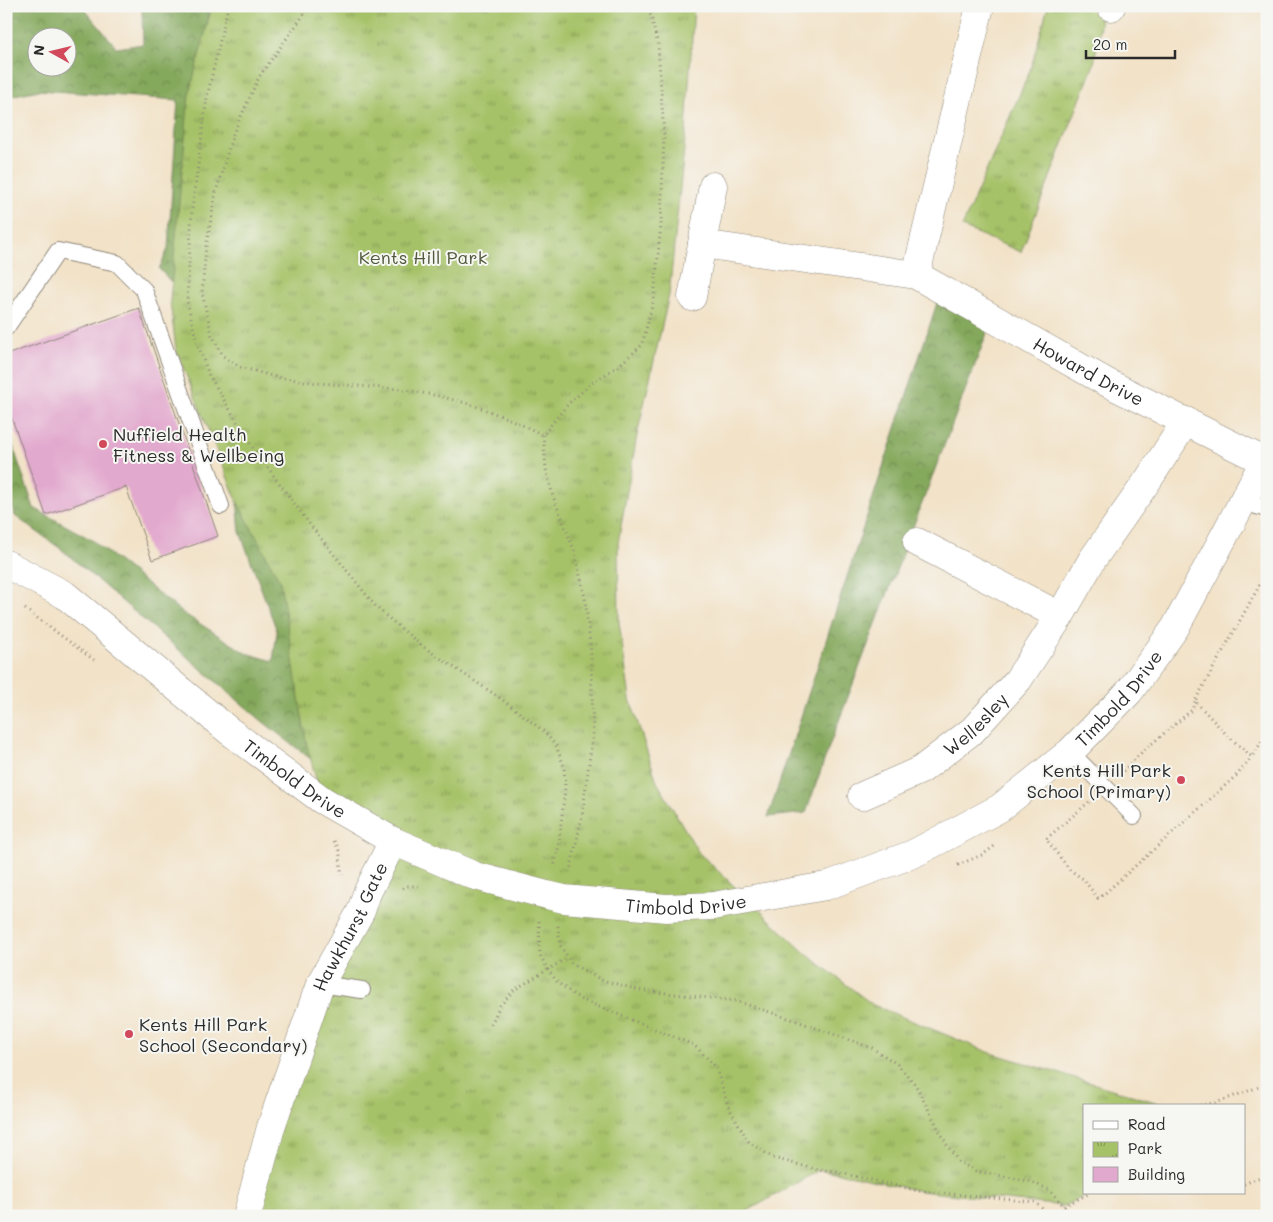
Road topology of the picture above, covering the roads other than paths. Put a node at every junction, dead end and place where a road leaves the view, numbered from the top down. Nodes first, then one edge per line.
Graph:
1 (980, 6) edge
2 (713, 186) dead end
3 (702, 244) junction
4 (916, 275) junction
5 (692, 297) dead end
6 (6, 328) edge
7 (1186, 421) junction
8 (1266, 458) edge
9 (1255, 505) edge
10 (221, 506) dead end
11 (917, 542) dead end
12 (6, 564) edge
13 (1060, 616) junction
14 (1070, 752) junction
15 (862, 796) dead end
16 (1134, 816) dead end
17 (392, 841) junction
18 (320, 984) junction
19 (362, 990) dead end
20 (247, 1216) edge

1 - 4 street
2 - 3 street
3 - 4 street, Howard Drive
3 - 5 street
4 - 7 street, Howard Drive
6 - 10 lane
7 - 8 street, Howard Drive
7 - 13 street, Wellesley
8 - 9 street, Timbold Drive
9 - 14 street, Timbold Drive
11 - 13 street
12 - 17 street, Timbold Drive
13 - 15 street, Wellesley
14 - 16 lane
14 - 17 street, Timbold Drive
17 - 18 street, Hawkhurst Gate
18 - 19 lane
18 - 20 street, Hawkhurst Gate

